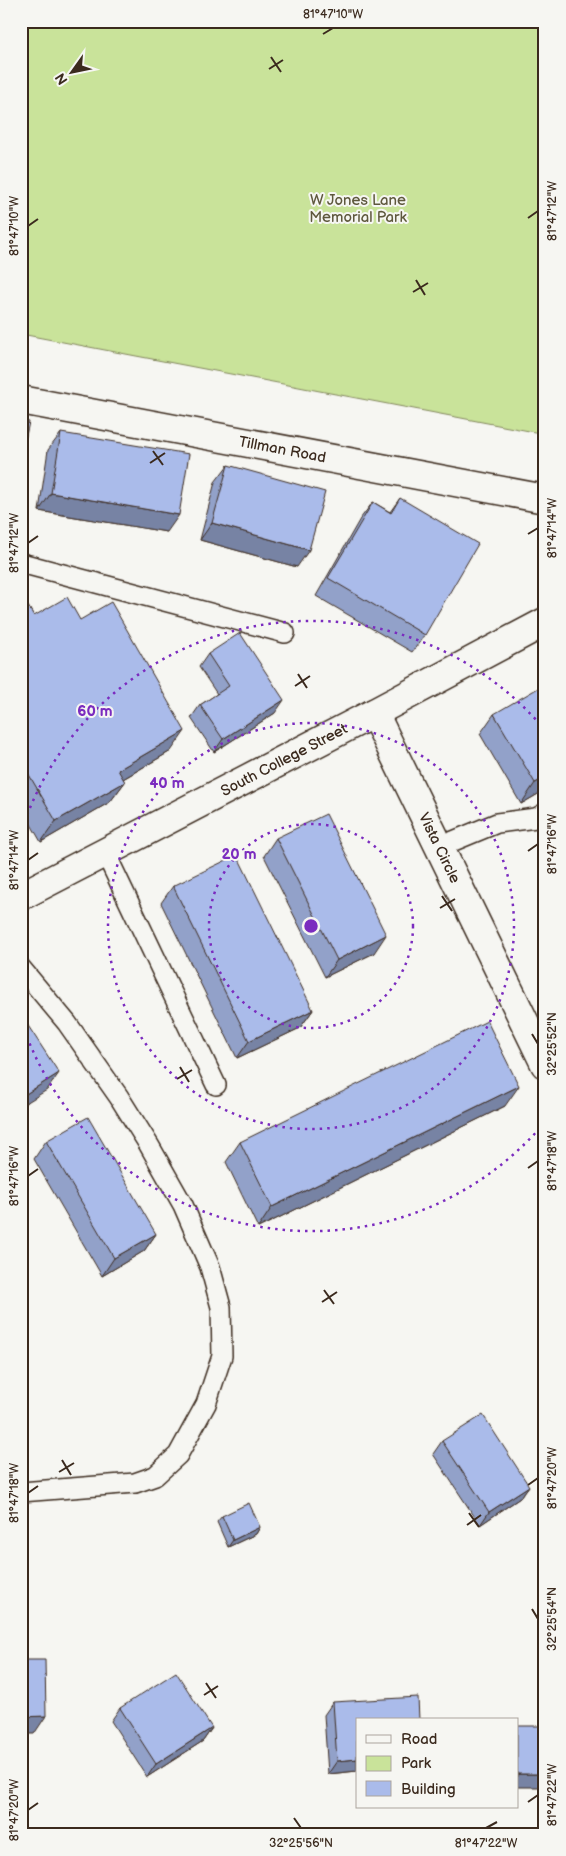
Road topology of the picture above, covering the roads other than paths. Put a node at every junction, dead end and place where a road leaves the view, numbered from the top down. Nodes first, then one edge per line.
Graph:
1 (21, 400) edge
2 (545, 499) edge
3 (21, 563) edge
4 (545, 622) edge
5 (285, 633) dead end
6 (374, 713) junction
7 (545, 813) edge
8 (439, 847) junction
9 (105, 852) junction
10 (23, 891) edge
11 (21, 968) edge
12 (543, 1055) edge
13 (216, 1085) dead end
14 (21, 1492) edge

1 - 2 street, Tillman Road
3 - 5 lane
4 - 6 street, South College Street
6 - 8 street, Vista Circle
6 - 9 street, South College Street
7 - 8 lane
8 - 12 street, Vista Circle
9 - 10 street, South College Street
9 - 13 lane
11 - 14 lane

